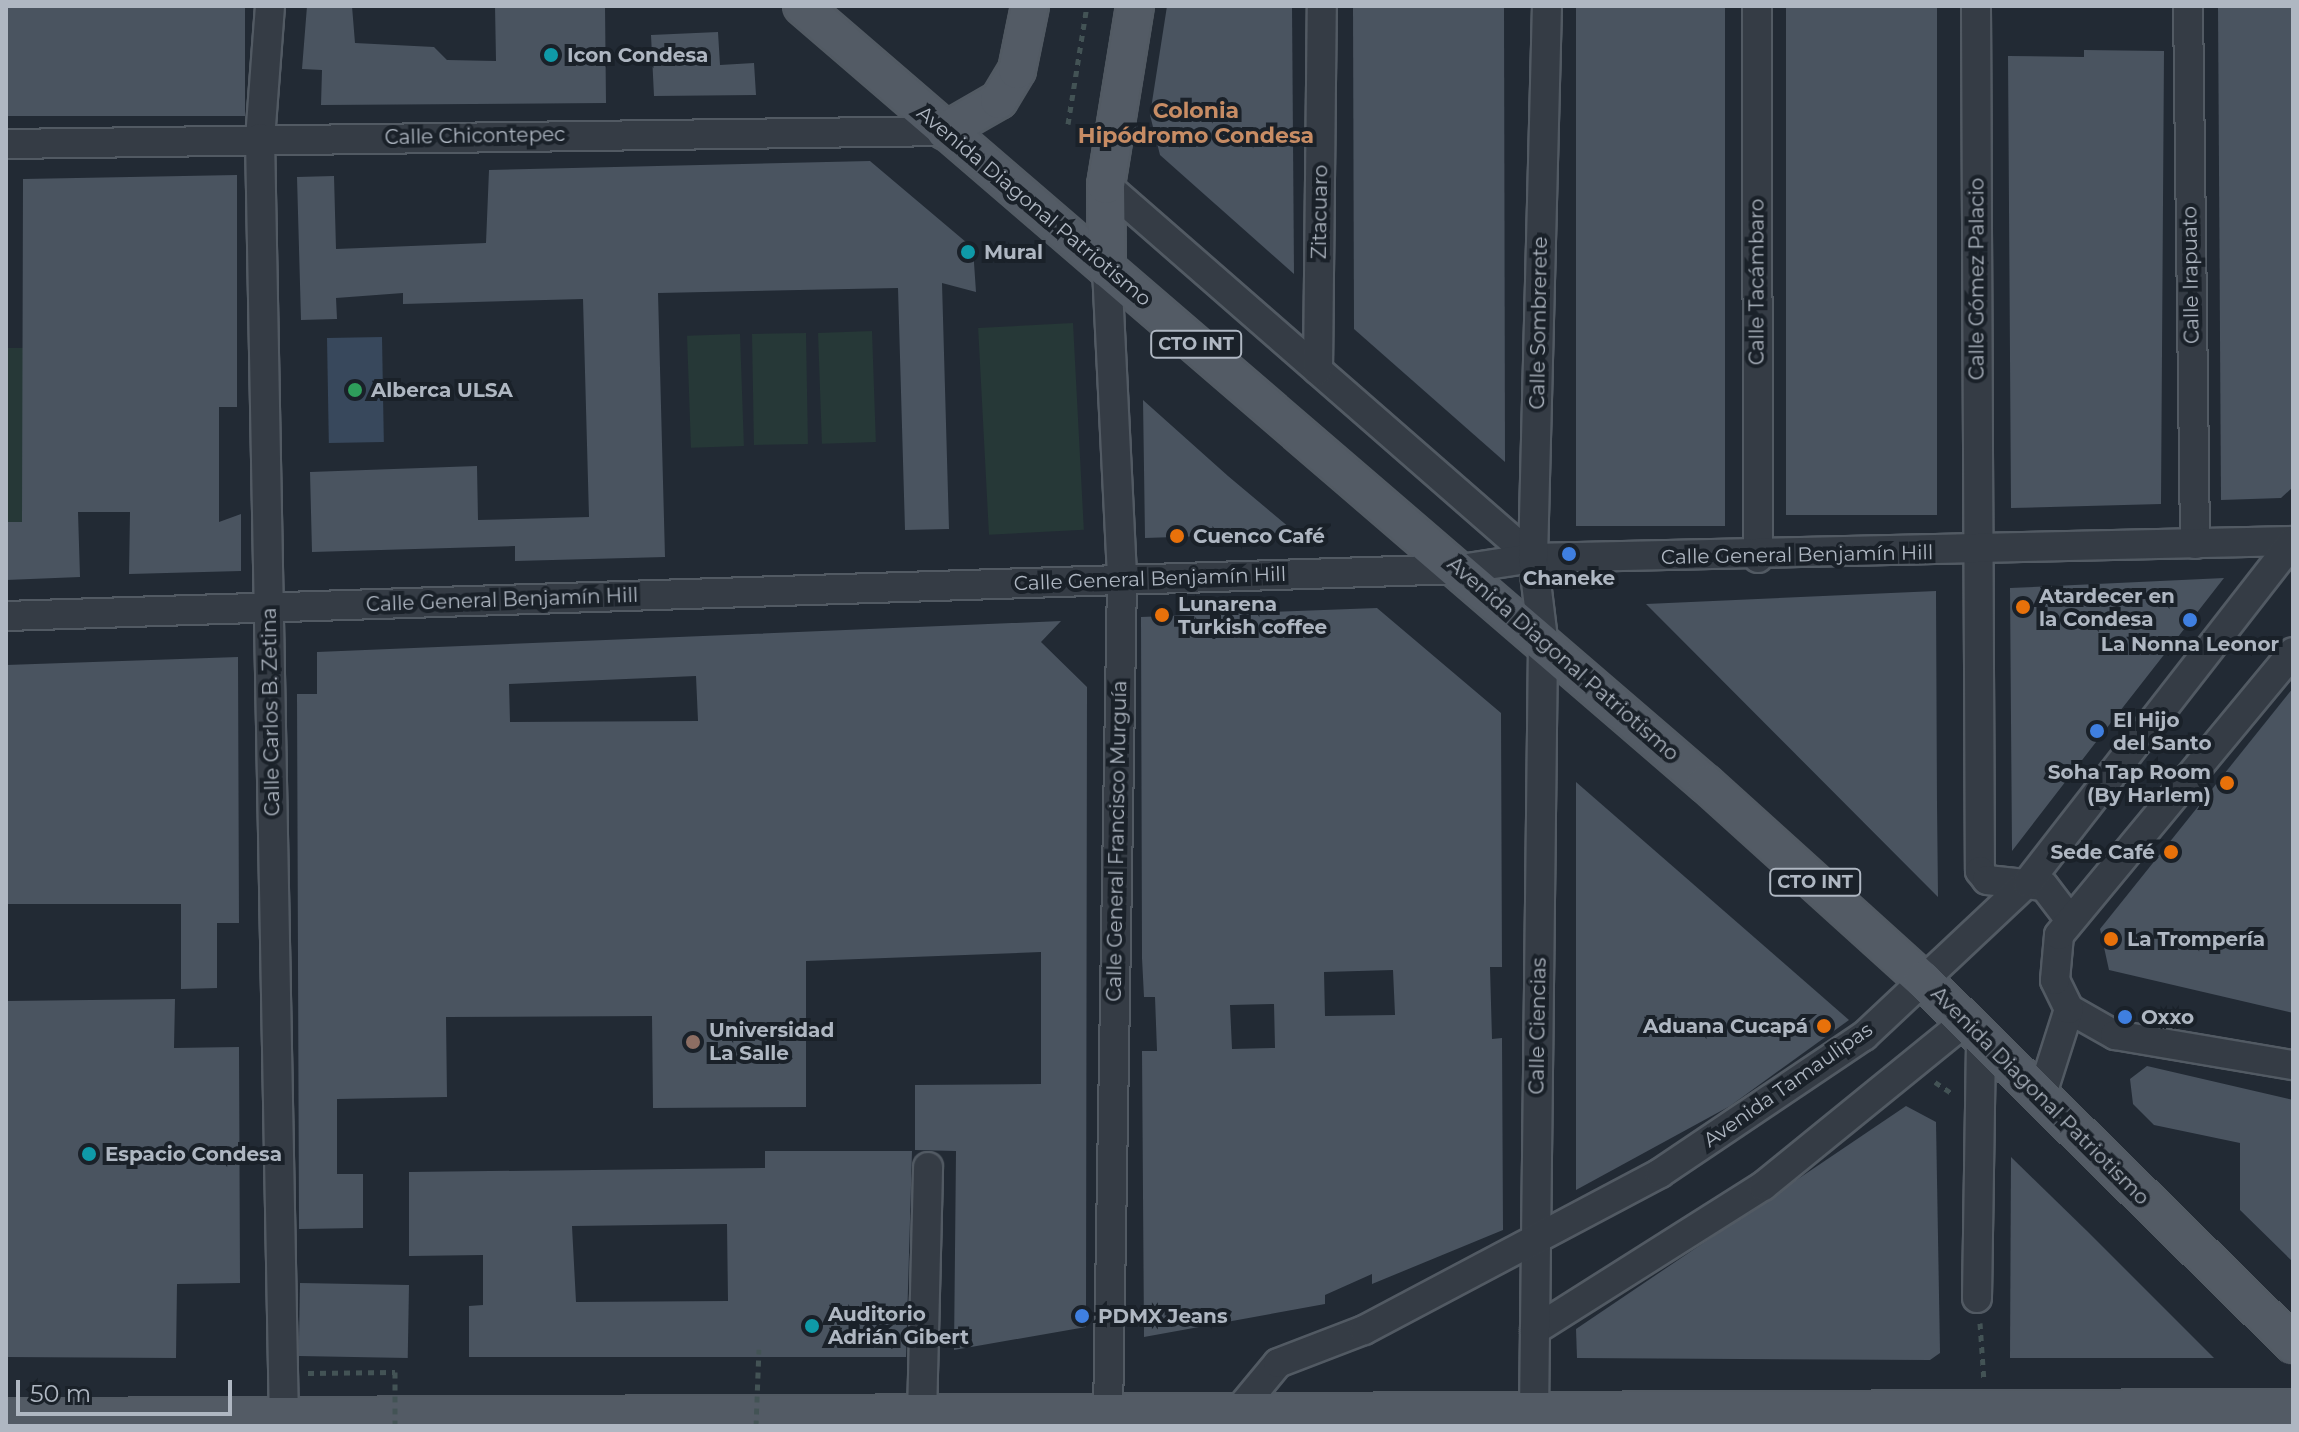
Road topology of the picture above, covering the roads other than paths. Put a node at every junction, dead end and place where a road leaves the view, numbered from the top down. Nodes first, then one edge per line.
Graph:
1 (270, 6) edge
2 (802, 6) edge
3 (1030, 6) edge
4 (1135, 6) edge
5 (1322, 6) edge
6 (1547, 6) edge
7 (1757, 6) edge
8 (1976, 6) edge
9 (2188, 6) edge
10 (945, 131) junction
11 (260, 138) junction
12 (6, 144) edge
13 (1106, 185) junction
14 (1107, 269) junction
15 (1318, 370) junction
16 (2293, 541) edge
17 (2195, 544) junction
18 (1978, 551) junction
19 (1533, 558) junction
20 (1758, 558) junction
21 (1461, 569) junction
22 (1122, 579) junction
23 (270, 608) junction
24 (6, 616) edge
25 (1543, 639) junction
26 (2293, 652) edge
27 (2028, 882) junction
28 (2070, 920) junction
29 (1923, 980) junction
30 (2069, 1009) junction
31 (1973, 1030) junction
32 (2293, 1065) edge
33 (2041, 1097) junction
34 (928, 1167) dead end
35 (1535, 1238) junction
36 (1978, 1307) road end
37 (1535, 1330) junction
38 (2293, 1344) edge
39 (2293, 1408) edge
40 (1108, 1414) junction
41 (1534, 1414) junction
42 (1235, 1415) junction
43 (922, 1416) junction
44 (6, 1417) edge
45 (284, 1418) junction

1 - 11 street, Calle Carlos B. Zetina
2 - 10 main road, Avenida Diagonal Patriotismo / CTO INT
3 - 10 main road
4 - 13 main road
5 - 15 street, Zitacuaro
6 - 19 street, Calle Sombrerete
7 - 20 street, Calle Tacámbaro
8 - 18 street, Calle Gómez Palacio
9 - 17 street, Calle Irapuato
10 - 11 street, Calle Chicontepec
10 - 14 main road, Avenida Diagonal Patriotismo / CTO INT
11 - 12 street, Calle Chicontepec
11 - 23 street, Calle Carlos B. Zetina
13 - 14 main road
13 - 15 street
14 - 21 main road, Avenida Diagonal Patriotismo / CTO INT
14 - 22 street, Calle General Francisco Murguía
15 - 19 street
16 - 17 street, Calle General Benjamín Hill
16 - 27 street, Avenida Tamaulipas
17 - 18 street, Calle General Benjamín Hill
18 - 20 street, Calle General Benjamín Hill
18 - 27 street, Calle Gómez Palacio
19 - 20 street, Calle General Benjamín Hill
19 - 21 street, Calle General Benjamín Hill
19 - 25 street, Calle Sombrerete
21 - 22 street, Calle General Benjamín Hill
21 - 25 main road, Avenida Diagonal Patriotismo / CTO INT
22 - 23 street, Calle General Benjamín Hill
22 - 40 street, Calle General Francisco Murguía
23 - 24 street, Calle General Benjamín Hill
23 - 45 street, Calle Carlos B. Zetina
25 - 29 main road, Avenida Diagonal Patriotismo / CTO INT
25 - 35 street, Calle Ciencias
26 - 28 street
27 - 28 street
27 - 29 street, Avenida Tamaulipas
28 - 30 street
29 - 31 main road, Avenida Diagonal Patriotismo / CTO INT
29 - 35 street, Avenida Tamaulipas
30 - 32 street
30 - 33 street
31 - 33 main road, Avenida Diagonal Patriotismo / CTO INT
31 - 36 street
31 - 37 street
33 - 38 main road, Avenida Diagonal Patriotismo / CTO INT
34 - 43 street
35 - 37 street, Calle Ciencias
35 - 42 street, Avenida Tamaulipas
37 - 41 street, Calle Ciencias
39 - 41 main road
40 - 42 main road
40 - 43 main road
41 - 42 main road
43 - 45 main road
44 - 45 main road

